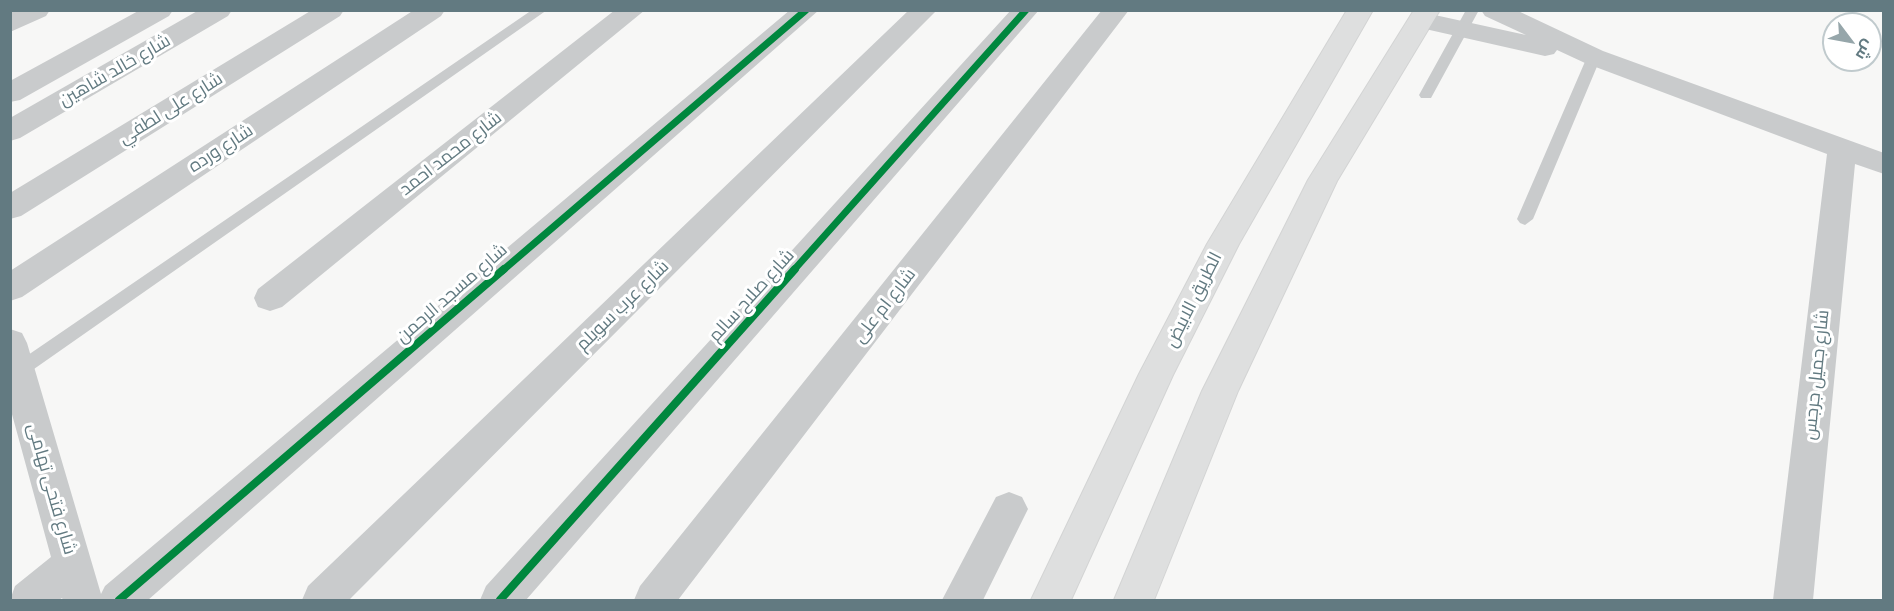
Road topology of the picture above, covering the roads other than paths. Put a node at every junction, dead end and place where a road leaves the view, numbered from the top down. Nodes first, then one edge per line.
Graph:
1 (37, 10) edge
2 (160, 10) edge
3 (219, 10) edge
4 (331, 10) edge
5 (432, 10) edge
6 (541, 10) edge
7 (632, 10) edge
8 (806, 10) edge
9 (924, 10) edge
10 (1026, 10) edge
11 (1116, 10) edge
12 (1359, 10) edge
13 (1494, 10) edge
14 (1424, 15) edge
15 (1467, 21) edge
16 (10, 24) edge
17 (1594, 57) junction
18 (10, 93) edge
19 (1426, 95) dead end
20 (10, 131) edge
21 (1842, 149) junction
22 (1884, 164) edge
23 (10, 208) edge
24 (1525, 219) dead end
25 (10, 288) edge
26 (270, 298) dead end
27 (14, 357) edge
28 (22, 444) edge
29 (1009, 509) dead end
30 (78, 583) edge
31 (29, 600) edge
32 (119, 600) edge
33 (322, 600) edge
34 (500, 600) edge
35 (654, 600) edge
36 (963, 600) edge
37 (1051, 600) edge
38 (1134, 600) edge
39 (1793, 600) edge

1 - 16 street
2 - 18 street
3 - 20 street, شارع خالد شاهين
4 - 23 street, شارع على لطفي
5 - 25 street, شارع ورده
6 - 27 lane
7 - 26 street, شارع محمد احمد
8 - 32 street, شارع مسجد الرحمن
9 - 33 street, شارع عرب سويلم
10 - 34 street, شارع صلاح سالم
11 - 35 street, شارع ام على
12 - 37 main road, الطريق الابيض
13 - 17 street
14 - 15 street
14 - 38 main road
15 - 17 street
15 - 19 lane
17 - 21 street
17 - 24 lane
21 - 22 street
21 - 39 street, شارع جميل جرجس
27 - 28 street, شارع فتحى تهامى
28 - 30 street, شارع فتحى تهامى
29 - 36 street
30 - 31 street

